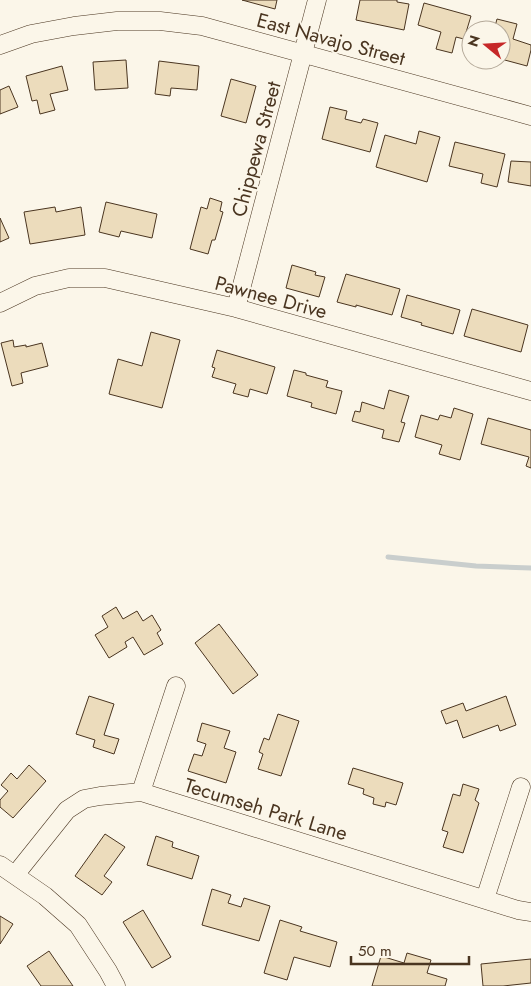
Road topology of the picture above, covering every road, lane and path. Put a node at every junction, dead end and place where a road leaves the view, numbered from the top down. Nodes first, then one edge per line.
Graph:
1 (317, 0) edge
2 (0, 45) edge
3 (303, 54) junction
4 (531, 116) edge
5 (0, 303) edge
6 (236, 308) junction
7 (531, 391) edge
8 (176, 686) dead end
9 (521, 787) dead end
10 (141, 792) junction
11 (0, 865) edge
12 (15, 875) junction
13 (484, 899) junction
14 (531, 912) edge
15 (116, 986) edge

1 - 3 street, Chippewa Street
2 - 3 street, East Navajo Street
3 - 4 street, East Navajo Street
3 - 6 street, Chippewa Street
5 - 6 street, Pawnee Drive
6 - 7 street, Pawnee Drive
8 - 10 street
9 - 13 street
10 - 12 street, Tecumseh Park Lane
10 - 13 street, Tecumseh Park Lane
11 - 12 street
12 - 15 street
13 - 14 street, Tecumseh Park Lane

